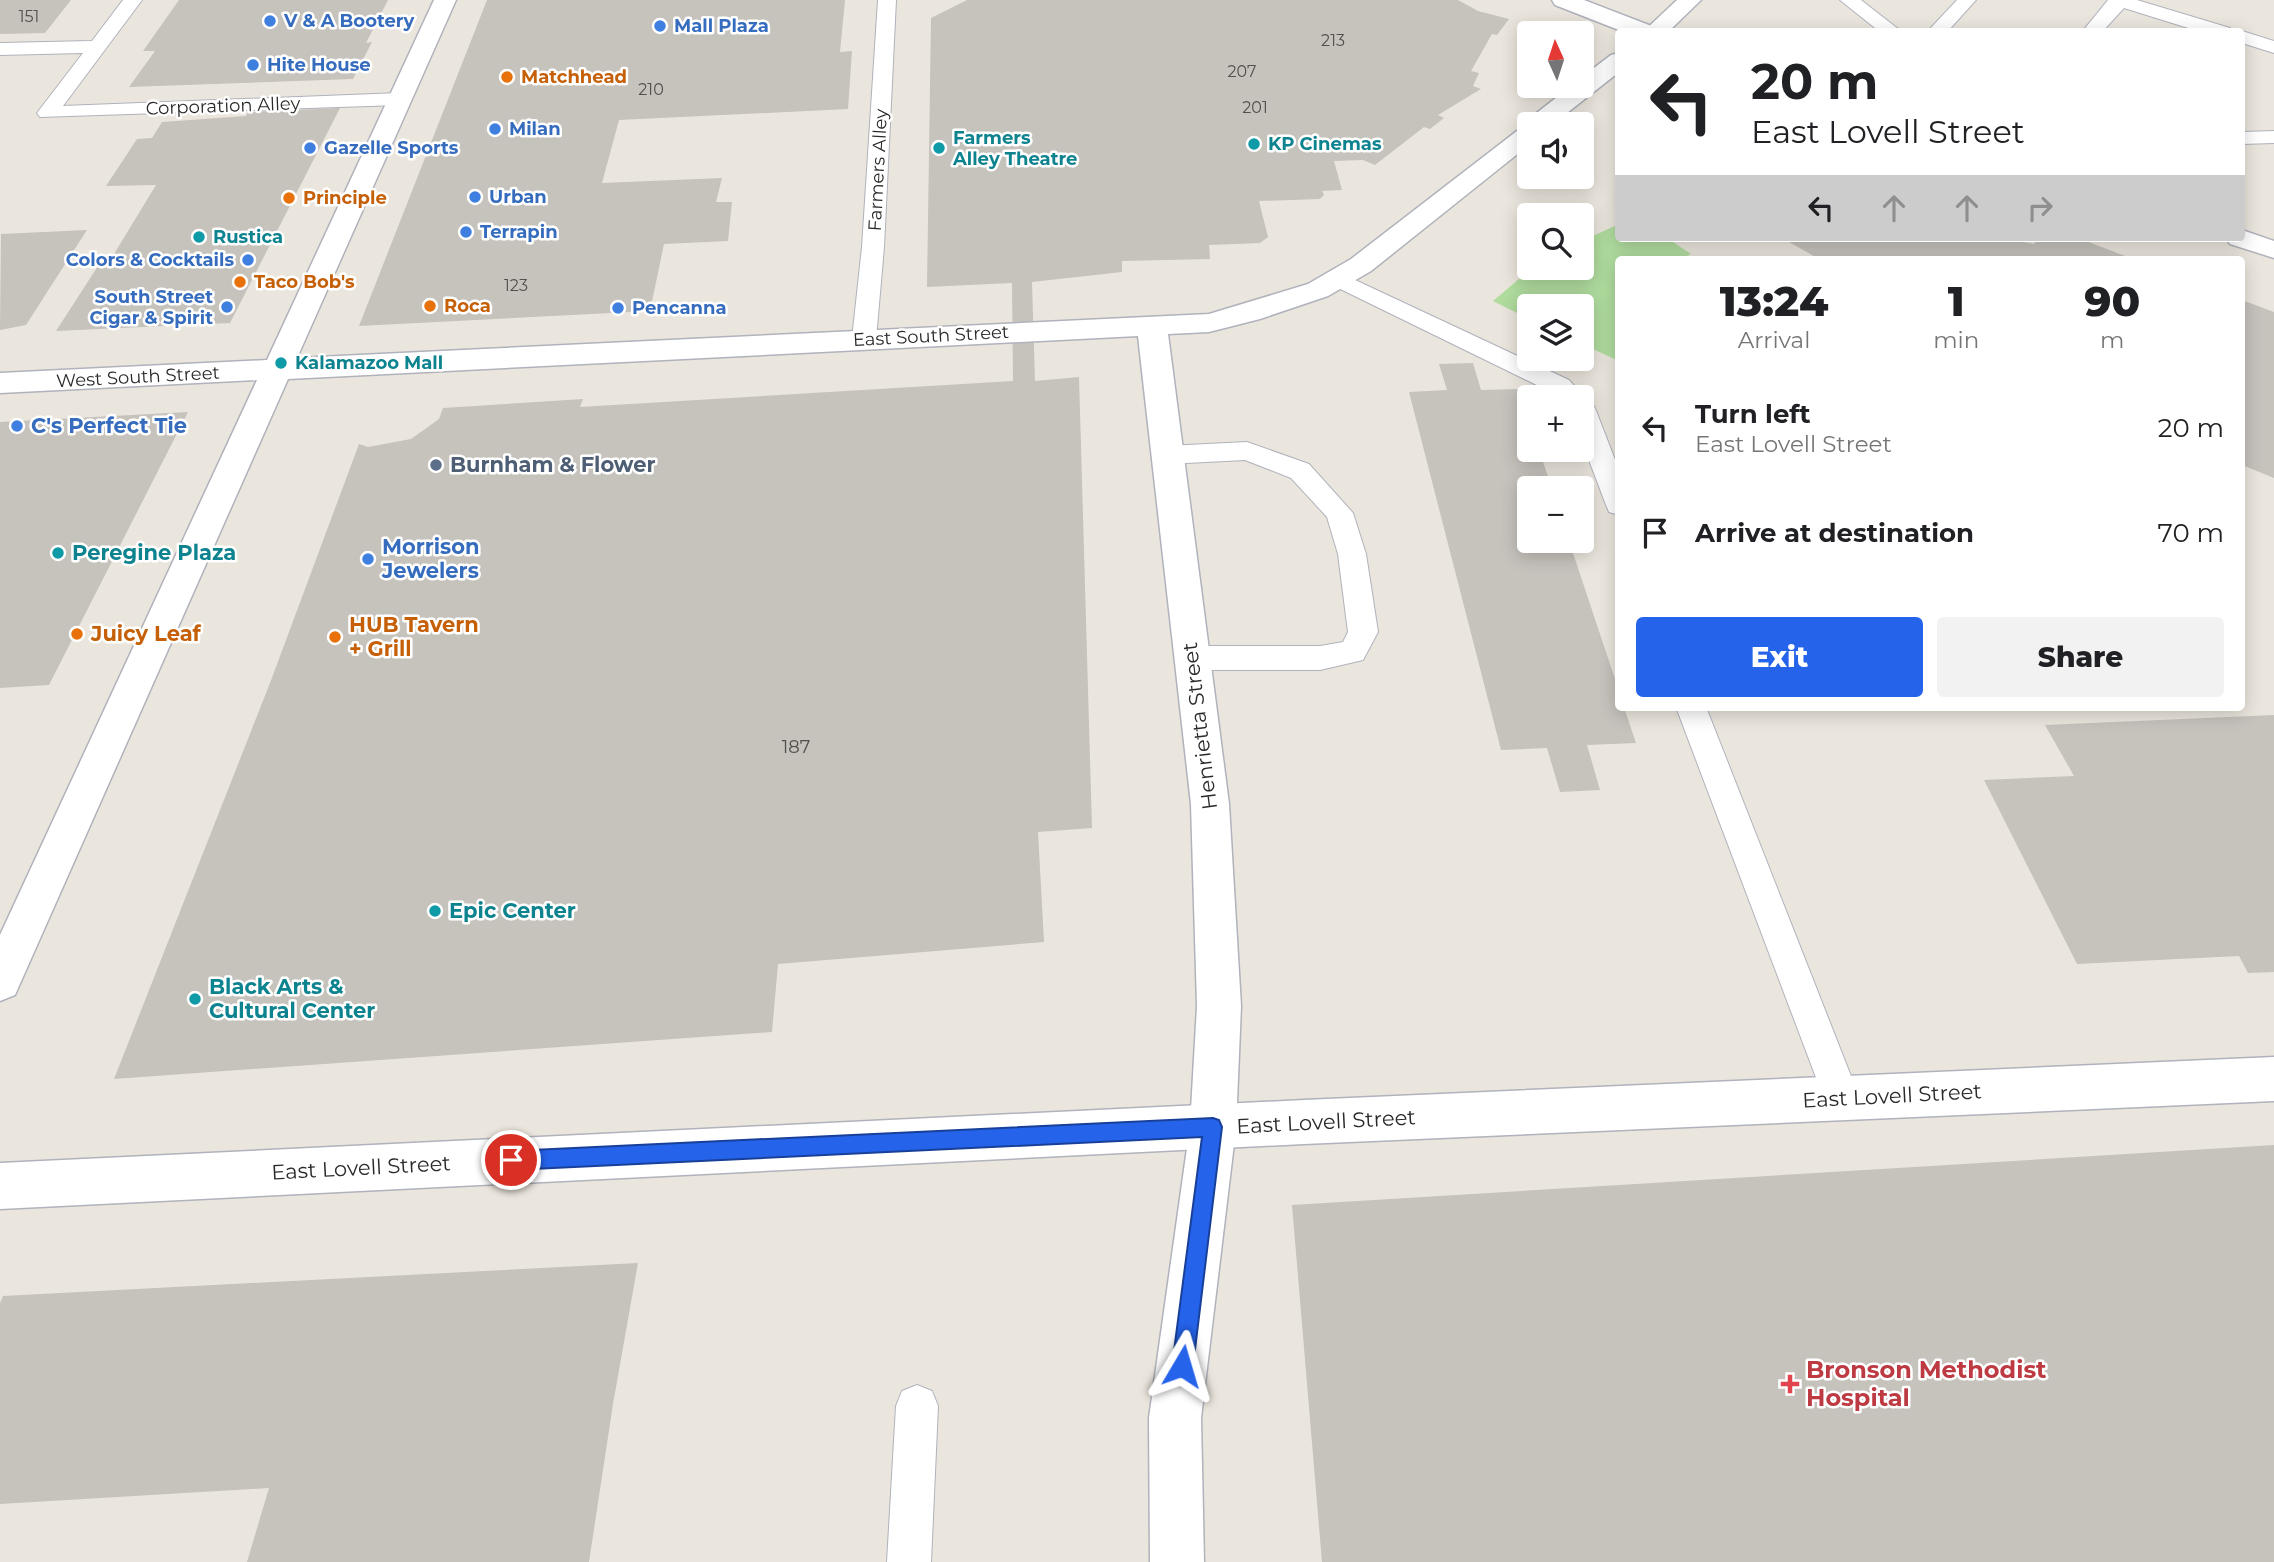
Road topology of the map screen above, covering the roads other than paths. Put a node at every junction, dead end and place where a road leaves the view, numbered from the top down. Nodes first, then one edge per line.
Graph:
1 (133, 0) edge
2 (445, 0) edge
3 (887, 0) edge
4 (1563, 0) edge
5 (1689, 0) edge
6 (1849, 0) edge
7 (1968, 0) edge
8 (2119, 0) edge
9 (1636, 28) edge
10 (1658, 28) edge
11 (1887, 28) edge
12 (1940, 28) edge
13 (2094, 28) edge
14 (2209, 28) edge
15 (2245, 38) edge
16 (97, 47) junction
17 (2274, 47) edge
18 (0, 49) edge
19 (1615, 63) edge
20 (400, 99) junction
21 (1553, 112) edge
22 (2274, 136) edge
23 (2245, 138) edge
24 (1517, 141) edge
25 (2245, 240) edge
26 (2274, 250) edge
27 (1338, 279) junction
28 (1152, 326) junction
29 (864, 339) junction
30 (275, 369) junction
31 (0, 383) edge
32 (1558, 385) edge
33 (1594, 439) edge
34 (1167, 455) junction
35 (1615, 495) edge
36 (1192, 659) junction
37 (1694, 711) edge
38 (0, 981) edge
39 (2274, 1079) edge
40 (1842, 1099) junction
41 (1213, 1127) junction
42 (0, 1186) edge
43 (917, 1406) dead end
44 (909, 1562) edge
45 (1177, 1562) edge

1 - 16 lane
2 - 20 street
3 - 29 lane, Farmers Alley
4 - 9 street
5 - 10 street
6 - 11 lane
7 - 12 lane
8 - 13 lane
8 - 14 lane
15 - 17 lane
16 - 18 lane
16 - 20 lane, Corporation Alley
19 - 21 street
20 - 30 street
22 - 23 lane
24 - 27 street, East South Street
25 - 26 street
27 - 28 street, East South Street
27 - 32 lane
28 - 29 street, East South Street
28 - 34 street, Henrietta Street
29 - 30 street, East South Street
30 - 31 street, West South Street
30 - 38 street
33 - 35 lane
34 - 36 street, Henrietta Street
34 - 36 lane
36 - 41 street, Henrietta Street
37 - 40 lane
39 - 40 street, East Lovell Street
40 - 41 street, East Lovell Street
41 - 42 street, East Lovell Street
41 - 45 street, Henrietta Street
43 - 44 lane

